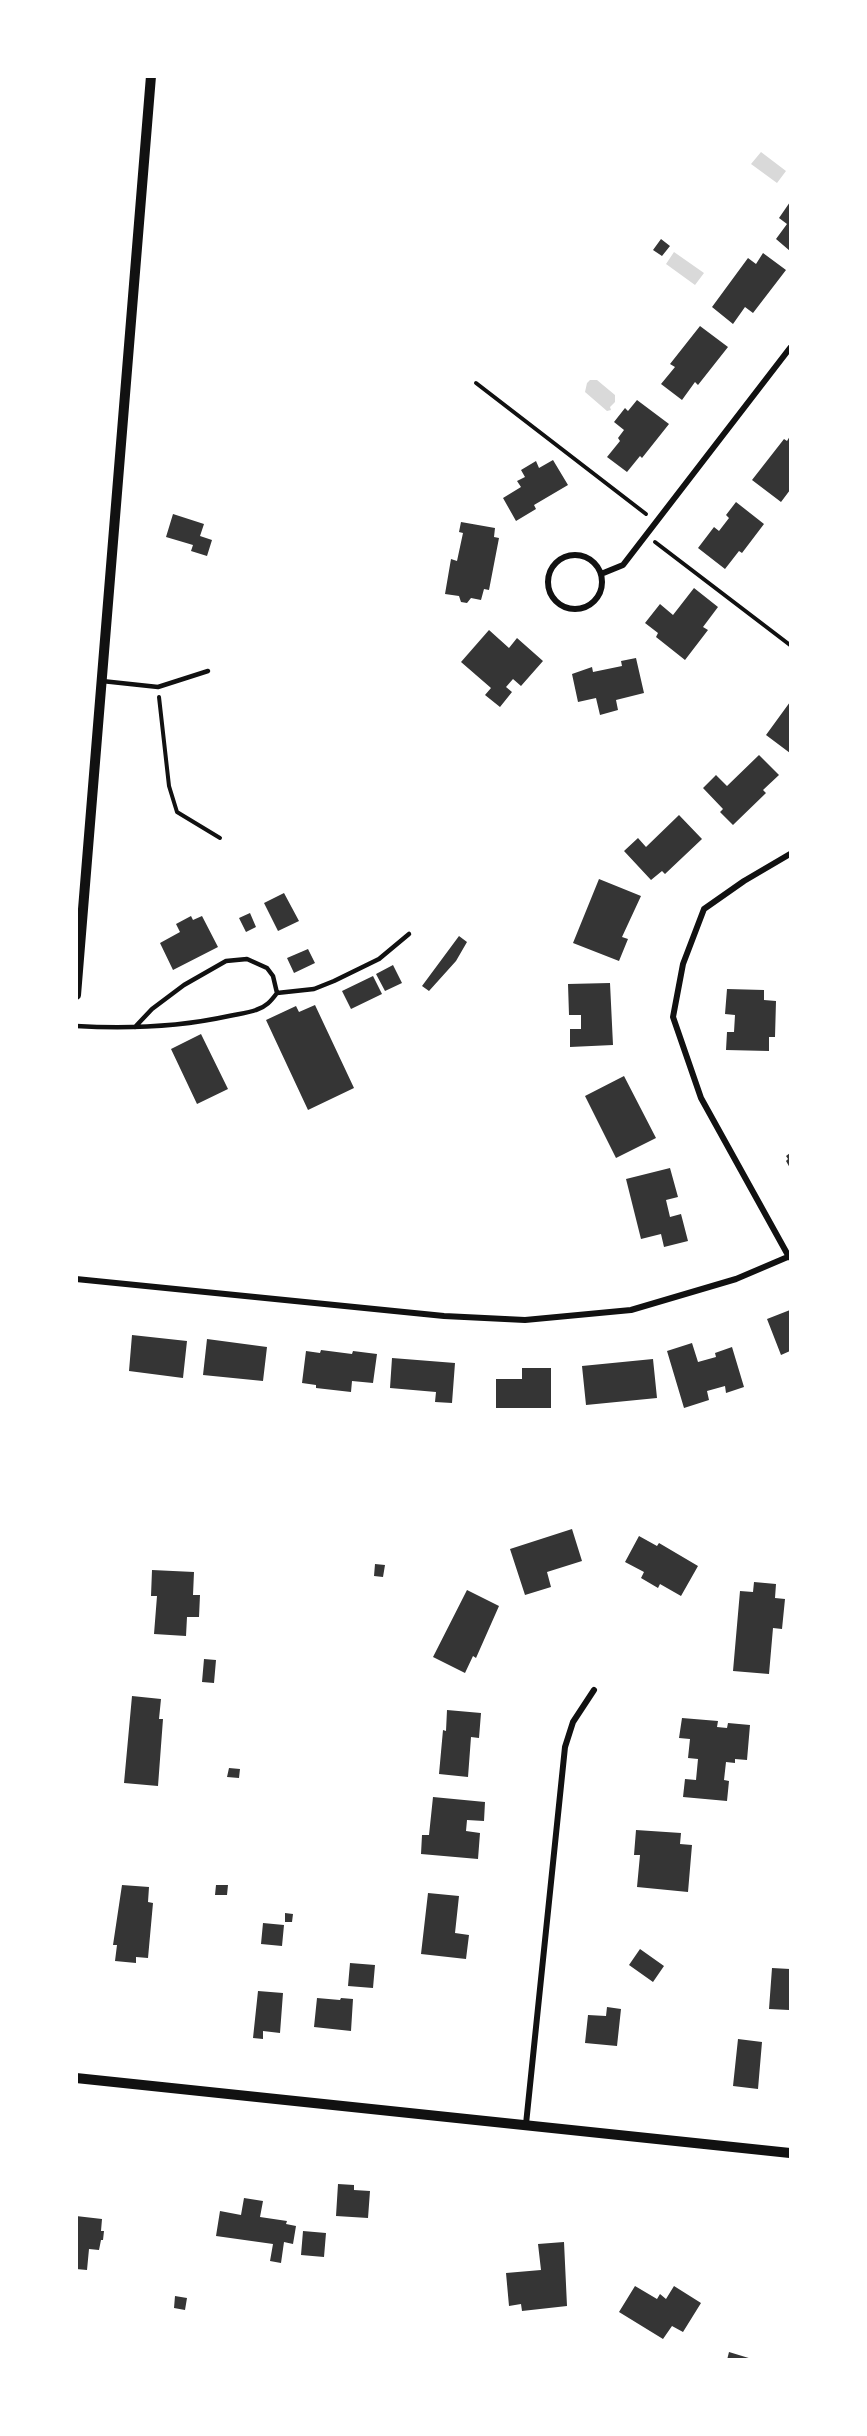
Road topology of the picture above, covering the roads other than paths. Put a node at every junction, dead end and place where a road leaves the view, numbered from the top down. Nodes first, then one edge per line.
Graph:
1 (151, 76) edge
2 (790, 348) edge
3 (601, 574) junction
4 (208, 671) dead end
5 (102, 681) junction
6 (790, 854) edge
7 (409, 934) dead end
8 (277, 993) junction
9 (76, 994) edge
10 (76, 1026) edge
11 (135, 1027) junction
12 (790, 1256) edge
13 (76, 1280) edge
14 (594, 1690) dead end
15 (76, 2078) edge
16 (526, 2124) junction
17 (790, 2152) edge

1 - 5 street
2 - 3 street
3 - 3 street
4 - 5 lane
5 - 9 street
6 - 12 street
7 - 8 lane
8 - 11 lane
8 - 11 lane
10 - 11 lane
12 - 13 street
14 - 16 street
15 - 16 street
16 - 17 street

